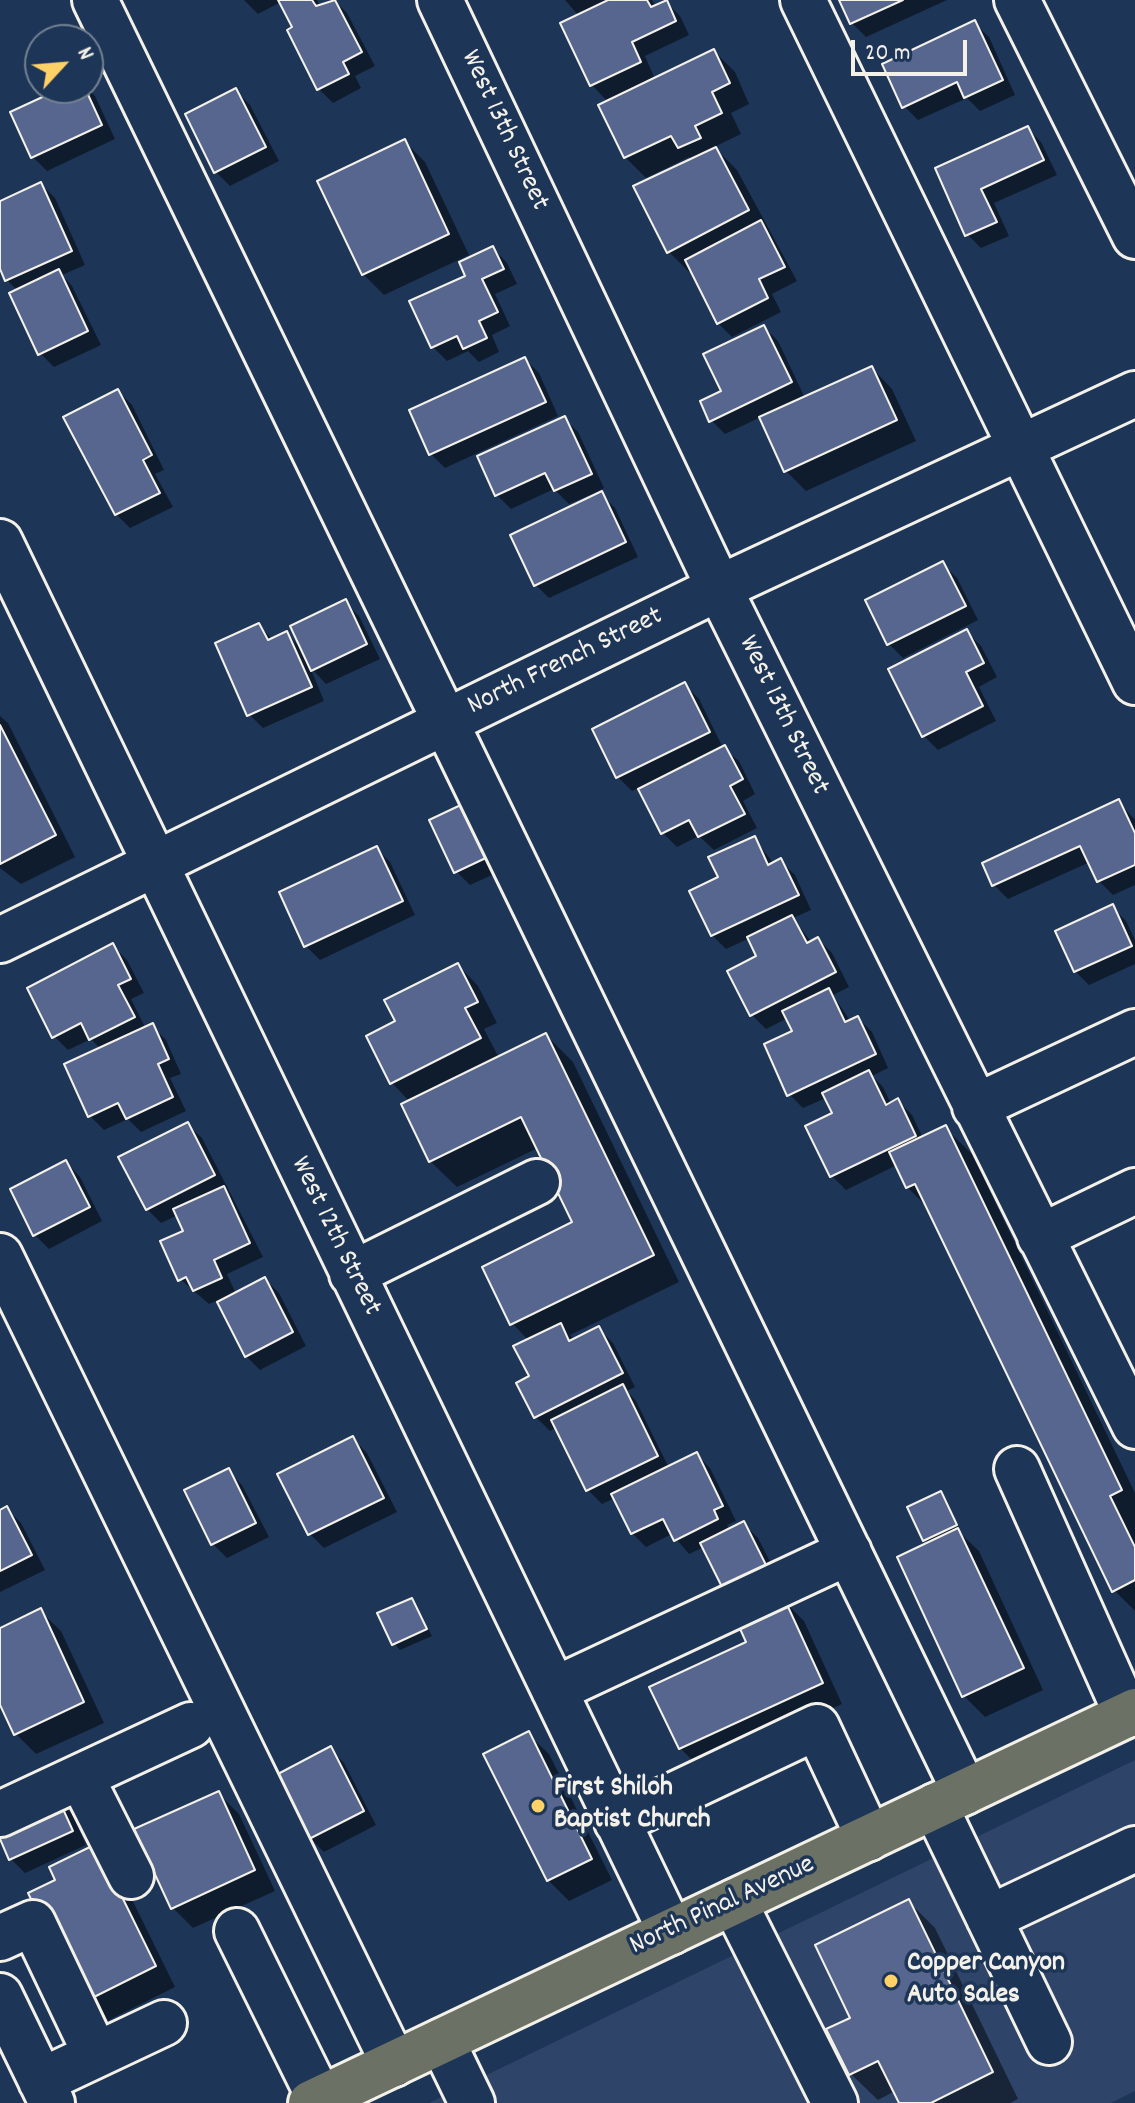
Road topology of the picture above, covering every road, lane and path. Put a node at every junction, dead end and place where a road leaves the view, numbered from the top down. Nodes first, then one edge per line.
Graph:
1 (95, 0) edge
2 (440, 0) edge
3 (803, 0) edge
4 (1017, 0) edge
5 (1135, 236) edge
6 (1135, 394) edge
7 (1021, 448) junction
8 (0, 542) edge
9 (719, 588) junction
10 (1135, 682) edge
11 (446, 722) junction
12 (153, 865) junction
13 (0, 940) edge
14 (1135, 1032) edge
15 (975, 1107) junction
16 (537, 1182) dead end
17 (1135, 1191) edge
18 (1040, 1237) junction
19 (0, 1256) edge
20 (352, 1274) junction
21 (1132, 1413) edge
22 (1017, 1469) dead end
23 (849, 1552) junction
24 (554, 1690) junction
25 (1131, 1713) edge
26 (191, 1725) dead end
27 (81, 1777) junction
28 (950, 1799) junction
29 (0, 1814) edge
30 (617, 1822) junction
31 (869, 1838) junction
32 (1135, 1849) edge
33 (131, 1876) dead end
34 (734, 1902) junction
35 (989, 1918) junction
36 (237, 1931) dead end
37 (671, 1932) junction
38 (0, 1938) edge
39 (0, 1996) edge
40 (164, 2023) dead end
41 (442, 2041) junction
42 (1049, 2042) dead end
43 (96, 2055) junction
44 (394, 2064) junction
45 (46, 2092) edge
46 (316, 2101) edge
47 (472, 2103) edge
48 (835, 2103) edge

1 - 11 street
2 - 9 street, West 13th Street
3 - 7 street
4 - 5 street
6 - 7 street, North French Street
7 - 9 street, North French Street
7 - 10 street
8 - 12 street, West 12th Street
9 - 11 street, North French Street
9 - 15 street, West 13th Street
11 - 12 street, North French Street
11 - 23 street
12 - 13 street, North French Street
12 - 20 street, West 12th Street
14 - 15 street
15 - 18 street, West 13th Street
16 - 20 street
17 - 18 street
18 - 21 street, West 13th Street
19 - 44 street
20 - 24 street, West 12th Street
22 - 25 street
23 - 24 street
23 - 28 street
24 - 30 street, West 12th Street
25 - 28 main road, North Pinal Avenue
26 - 27 street
27 - 29 street
27 - 33 street
28 - 31 main road, North Pinal Avenue
28 - 35 street
30 - 31 street
30 - 37 street, West 12th Street
31 - 34 main road, North Pinal Avenue
32 - 35 street
34 - 37 main road, North Pinal Avenue
34 - 48 street
35 - 42 street
36 - 46 street
37 - 41 main road, North Pinal Avenue
38 - 43 street
39 - 45 street
40 - 43 street
41 - 44 main road, North Pinal Avenue
41 - 47 street
43 - 45 street
44 - 46 main road, North Pinal Avenue

